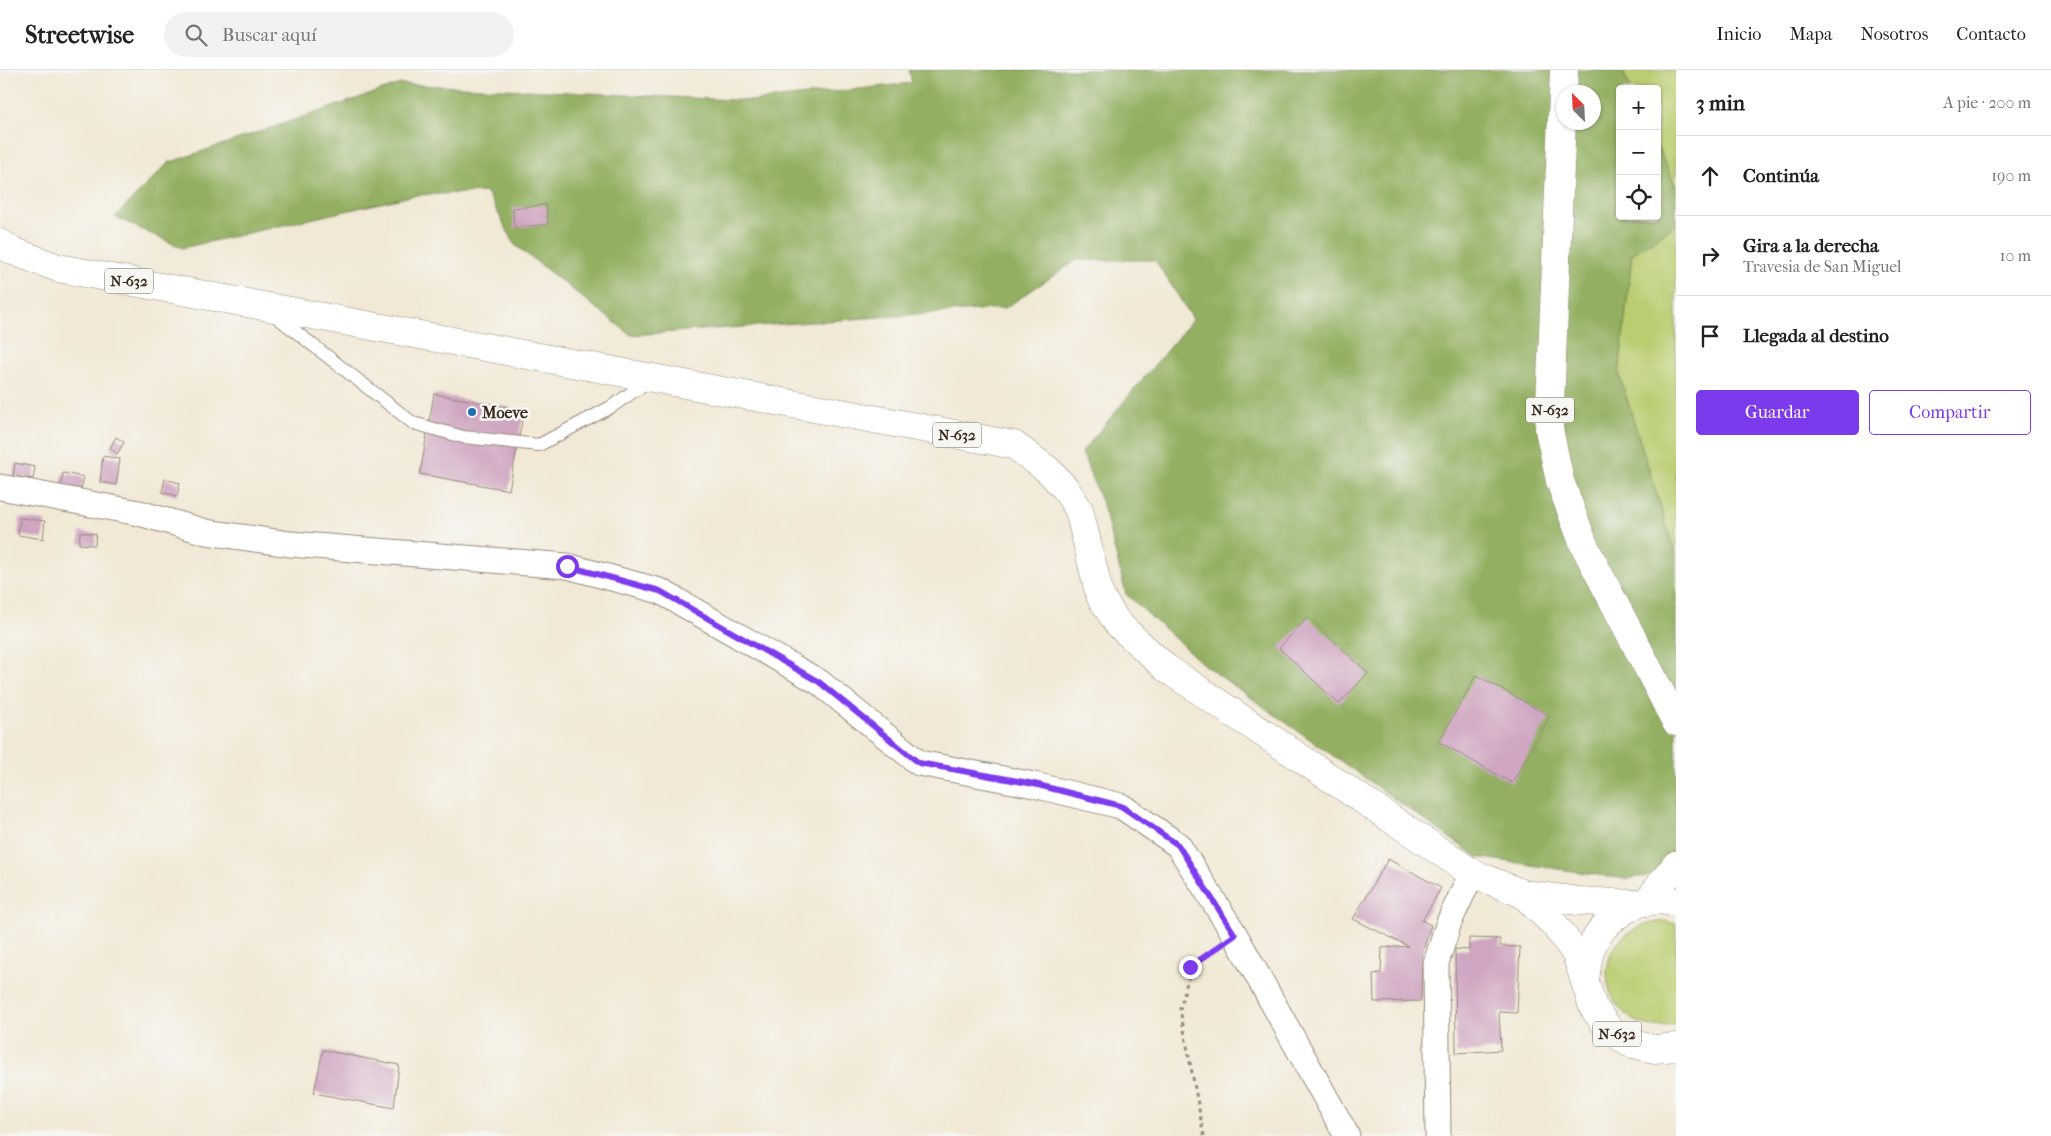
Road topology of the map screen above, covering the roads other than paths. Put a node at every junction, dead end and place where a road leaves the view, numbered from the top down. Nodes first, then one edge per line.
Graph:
1 (1564, 70) edge
2 (0, 243) edge
3 (263, 306) junction
4 (652, 379) junction
5 (0, 487) edge
6 (1676, 722) edge
7 (1676, 864) edge
8 (1472, 873) junction
9 (1523, 894) junction
10 (1676, 902) edge
11 (1641, 903) junction
12 (1585, 983) junction
13 (1676, 1047) edge
14 (1346, 1136) edge
15 (1438, 1136) edge

1 - 6 highway, N-632
2 - 3 highway, N-632
3 - 4 highway, N-632
3 - 4 lane
4 - 8 highway, N-632
5 - 14 street
7 - 11 highway
8 - 9 highway, N-632
8 - 15 street
9 - 11 highway
9 - 12 highway
10 - 11 highway, N-632
11 - 12 highway, N-632
12 - 13 highway, N-632

